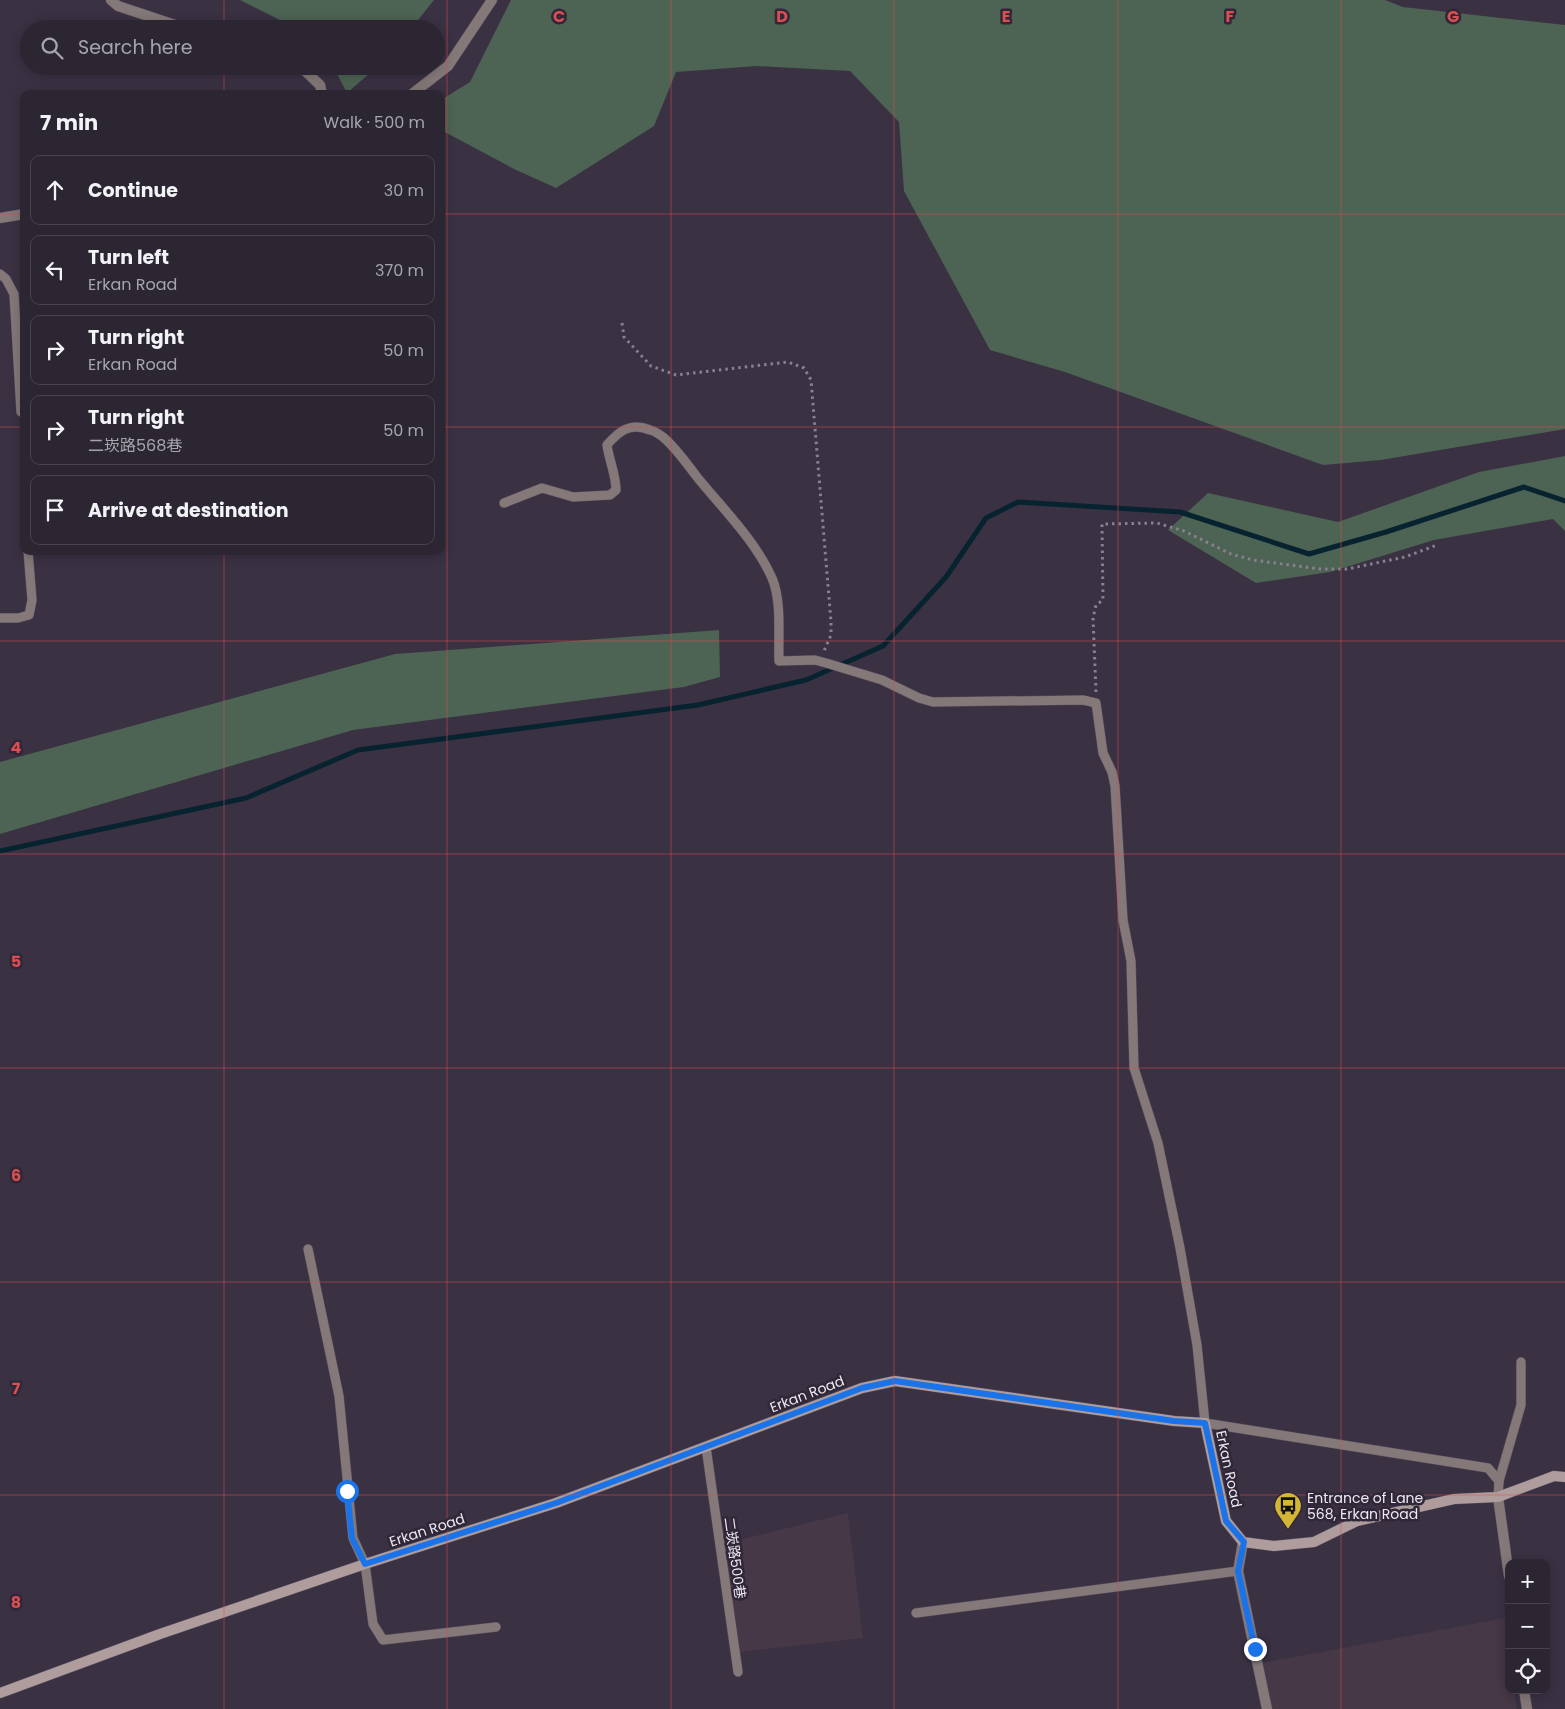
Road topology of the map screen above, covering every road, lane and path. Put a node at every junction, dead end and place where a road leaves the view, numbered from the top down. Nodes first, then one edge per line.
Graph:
1 (112, 0) edge
2 (492, 0) edge
3 (160, 20) edge
4 (445, 68) edge
5 (309, 75) edge
6 (436, 75) edge
7 (321, 90) edge
8 (417, 90) edge
9 (20, 215) edge
10 (0, 218) edge
11 (0, 274) edge
12 (622, 324) dead end
13 (20, 395) edge
14 (504, 503) dead end
15 (1437, 546) dead end
16 (28, 555) edge
17 (0, 618) edge
18 (815, 660) junction
19 (1096, 703) junction
20 (308, 1249) dead end
21 (1521, 1362) dead end
22 (1205, 1423) junction
23 (706, 1447) junction
24 (1565, 1477) edge
25 (1499, 1481) junction
26 (1498, 1497) junction
27 (1244, 1542) junction
28 (1507, 1559) edge
29 (365, 1564) junction
30 (1238, 1571) junction
31 (916, 1613) dead end
32 (496, 1627) dead end
33 (738, 1672) dead end
34 (0, 1693) edge
35 (1525, 1694) edge
36 (1267, 1709) edge
37 (1527, 1709) edge

1 - 3 street
2 - 4 street
5 - 7 street
6 - 8 street
9 - 10 street
11 - 13 lane
12 - 18 path
14 - 18 lane
15 - 19 path
16 - 17 lane
18 - 19 lane
19 - 22 lane
20 - 29 lane
21 - 25 lane
22 - 23 street, Erkan Road
22 - 25 lane
22 - 27 street, Erkan Road
23 - 29 street, Erkan Road
23 - 33 lane, 二崁路500巷
24 - 26 street
25 - 26 lane
26 - 27 street
26 - 28 street
27 - 30 street
29 - 32 lane
29 - 34 street, Erkan Road
30 - 31 lane
30 - 36 street
35 - 37 street

